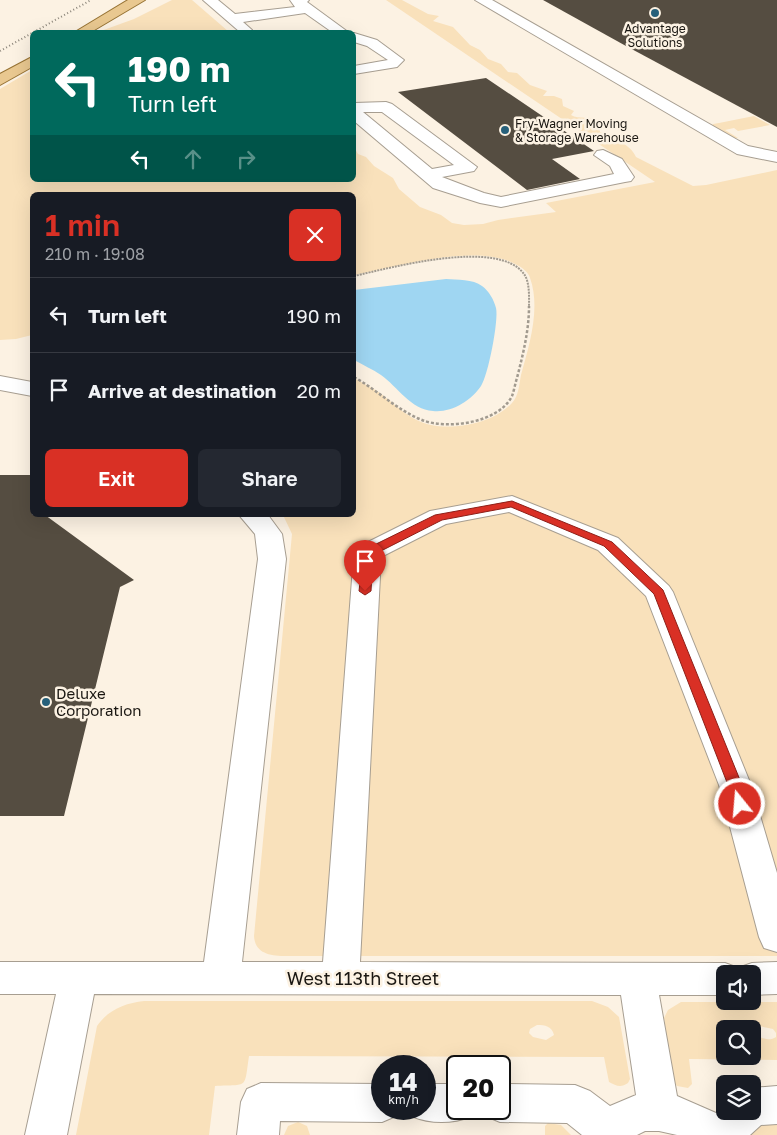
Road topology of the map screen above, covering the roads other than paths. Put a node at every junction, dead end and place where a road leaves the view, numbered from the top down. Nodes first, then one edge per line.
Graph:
1 (138, 0) edge
2 (210, 0) edge
3 (482, 0) edge
4 (306, 4) edge
5 (232, 19) junction
6 (86, 30) edge
7 (246, 30) edge
8 (338, 30) edge
9 (356, 38) edge
10 (574, 39) dead end
11 (555, 42) junction
12 (530, 46) dead end
13 (30, 62) edge
14 (356, 70) edge
15 (0, 80) edge
16 (356, 108) edge
17 (356, 115) edge
18 (603, 155) dead end
19 (777, 157) edge
20 (428, 175) junction
21 (0, 383) edge
22 (30, 389) edge
23 (255, 517) edge
24 (777, 937) edge
25 (0, 978) edge
26 (78, 978) junction
27 (221, 978) junction
28 (341, 978) junction
29 (777, 978) edge
30 (637, 979) junction
31 (716, 979) edge
32 (761, 979) edge
33 (371, 1103) edge
34 (511, 1103) edge
35 (777, 1105) edge
36 (761, 1106) edge
37 (659, 1111) junction
38 (737, 1120) edge
39 (609, 1134) edge
40 (46, 1135) edge
41 (258, 1135) edge
42 (713, 1135) edge
43 (721, 1135) edge

1 - 6 main road
2 - 5 street
3 - 11 street
4 - 5 street
4 - 8 street
5 - 7 street
9 - 14 street
10 - 11 street
11 - 12 street
11 - 19 street
13 - 15 main road
16 - 20 street
17 - 20 street
18 - 20 street
21 - 22 street
23 - 27 street
24 - 28 street
25 - 26 street, West 113th Street
26 - 27 street, West 113th Street
26 - 40 street
27 - 28 street, West 113th Street
28 - 30 street, West 113th Street
29 - 32 street
30 - 31 street, West 113th Street
30 - 37 street
33 - 41 street
34 - 39 street
35 - 36 street
37 - 39 street
37 - 42 street
38 - 43 street

